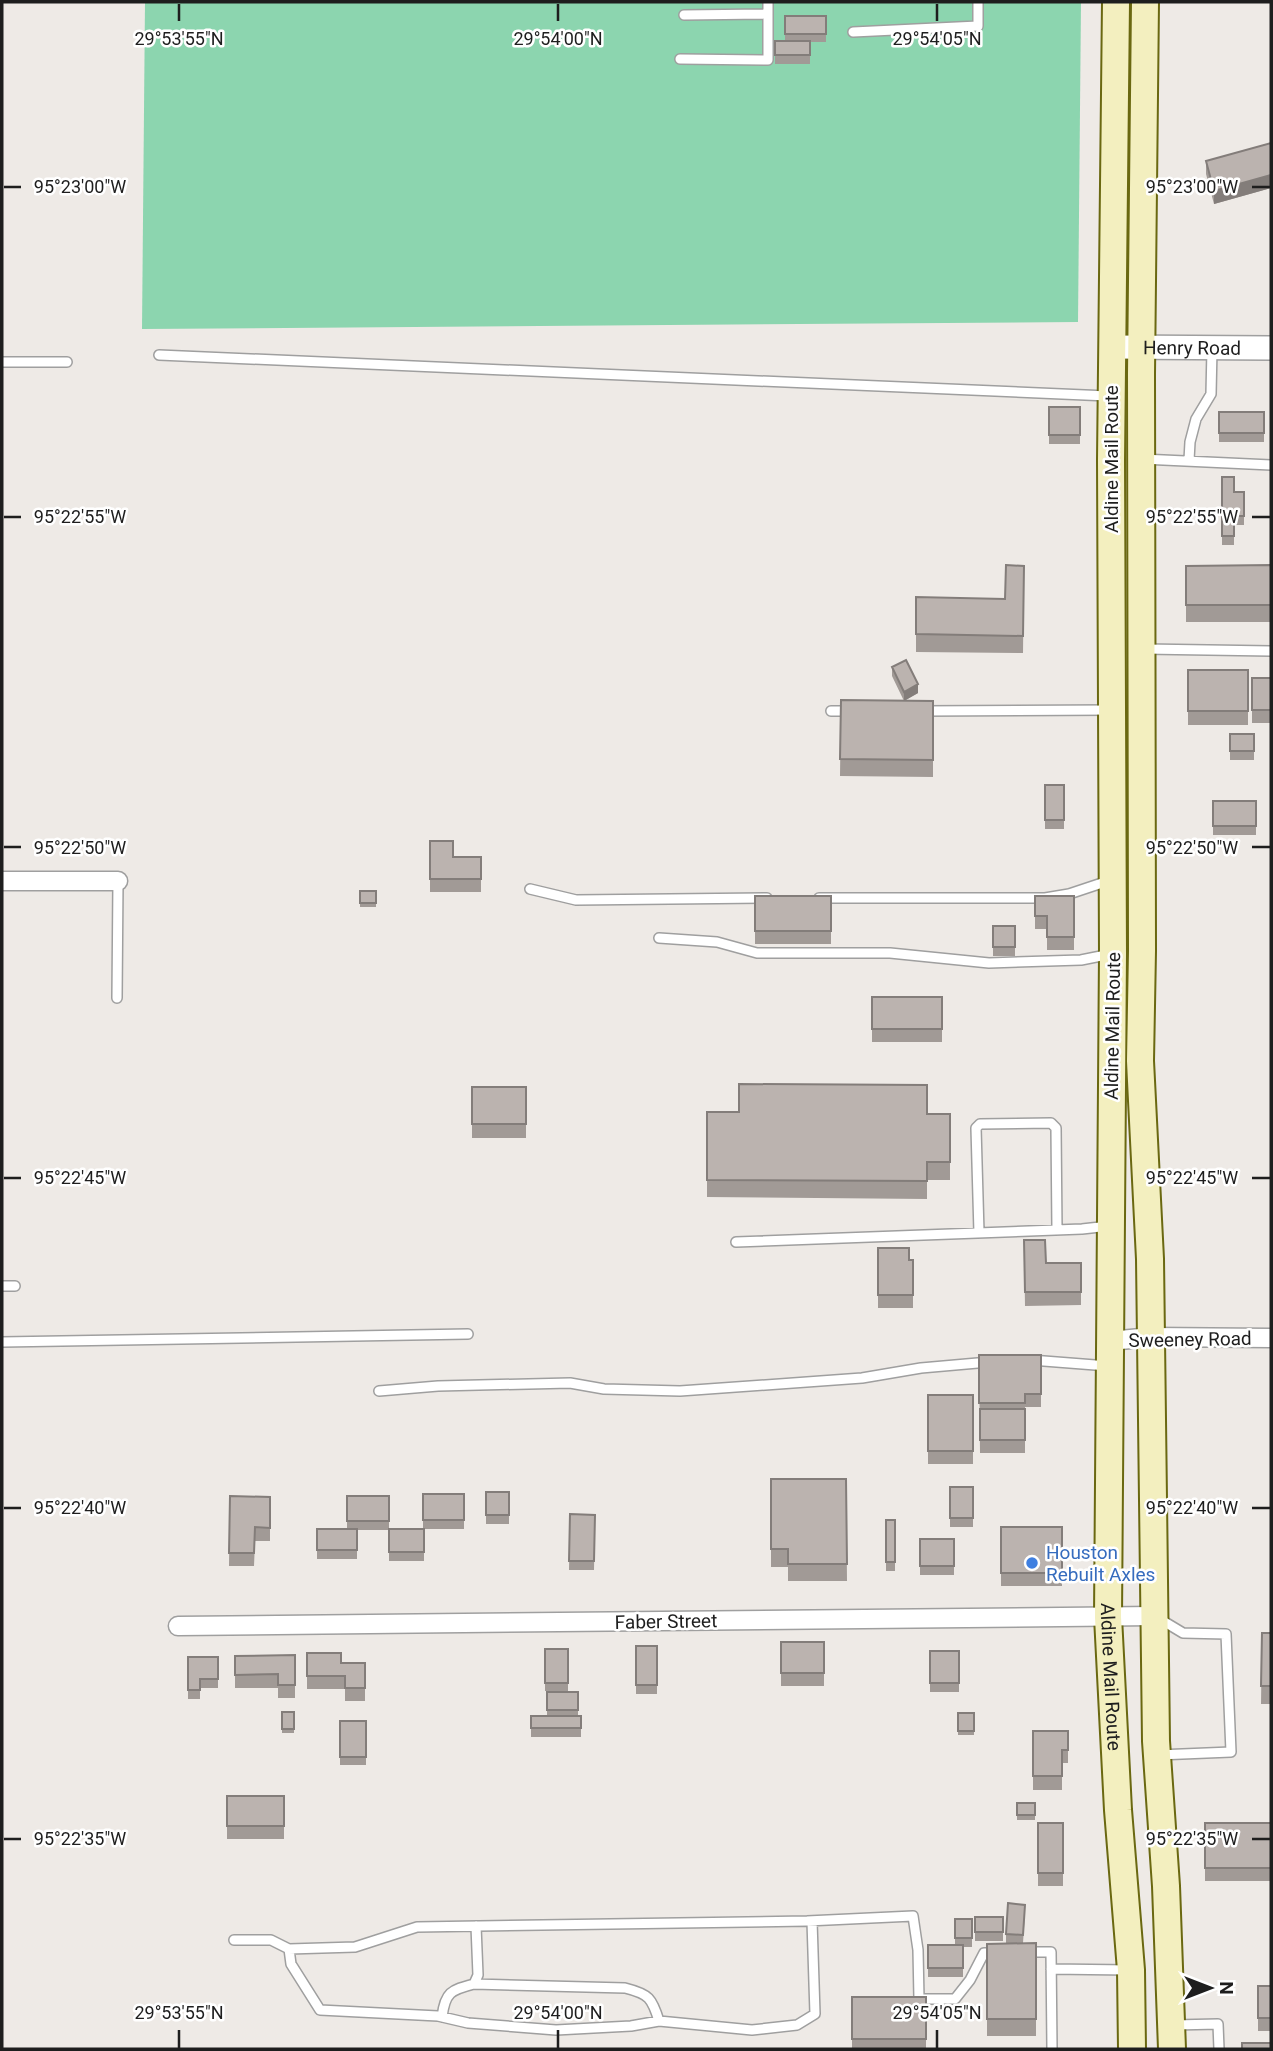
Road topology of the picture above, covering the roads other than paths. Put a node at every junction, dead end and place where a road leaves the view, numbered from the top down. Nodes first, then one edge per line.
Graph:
1 (768, 2) edge
2 (978, 2) edge
3 (1116, 2) edge
4 (1145, 2) edge
5 (768, 14) junction
6 (684, 15) dead end
7 (853, 33) dead end
8 (680, 59) dead end
9 (1112, 347) junction
10 (1142, 347) junction
11 (1212, 347) junction
12 (1271, 348) edge
13 (159, 355) dead end
14 (2, 362) edge
15 (67, 362) dead end
16 (1111, 396) junction
17 (1141, 459) junction
18 (1189, 460) junction
19 (1271, 465) edge
20 (1140, 649) junction
21 (1112, 651) junction
22 (1271, 651) edge
23 (1113, 710) junction
24 (831, 711) dead end
25 (858, 711) edge
26 (911, 711) edge
27 (1112, 879) junction
28 (2, 881) edge
29 (118, 881) joint
30 (530, 889) dead end
31 (780, 898) edge
32 (807, 898) edge
33 (659, 938) dead end
34 (1142, 951) junction
35 (1113, 953) junction
36 (117, 998) dead end
37 (1149, 1223) junction
38 (1111, 1226) junction
39 (1057, 1230) junction
40 (979, 1233) junction
41 (736, 1242) dead end
42 (2, 1286) edge
43 (15, 1286) dead end
44 (468, 1334) dead end
45 (1150, 1337) junction
46 (1271, 1338) edge
47 (2, 1342) edge
48 (1110, 1353) junction
49 (999, 1361) edge
50 (1018, 1361) edge
51 (379, 1391) dead end
52 (1154, 1616) junction
53 (1108, 1617) junction
54 (178, 1626) dead end
55 (1157, 1755) junction
56 (1166, 1886) junction
57 (1125, 1891) junction
58 (813, 1921) junction
59 (476, 1926) junction
60 (234, 1940) dead end
61 (289, 1949) junction
62 (1051, 1969) junction
63 (1131, 1970) junction
64 (474, 1984) junction
65 (442, 2017) junction
66 (659, 2021) junction
67 (1172, 2037) edge
68 (1052, 2049) edge
69 (1132, 2049) edge
70 (1219, 2049) edge

1 - 5 lane
2 - 7 lane
3 - 9 main road, Aldine Mail Route
4 - 10 main road, Aldine Mail Route
5 - 6 lane
5 - 8 lane
9 - 10 street, Henry Road
9 - 16 main road, Aldine Mail Route
10 - 11 street, Henry Road
10 - 17 main road, Aldine Mail Route
11 - 12 street, Henry Road
11 - 18 lane
13 - 16 lane
14 - 15 lane
16 - 21 main road, Aldine Mail Route
17 - 18 lane
17 - 20 main road, Aldine Mail Route
18 - 19 lane
20 - 21 main road
20 - 22 lane
20 - 34 main road, Aldine Mail Route
21 - 23 main road, Aldine Mail Route
23 - 26 lane
23 - 27 main road, Aldine Mail Route
24 - 25 lane
27 - 32 lane
27 - 35 main road, Aldine Mail Route
28 - 29 street
29 - 36 lane
30 - 31 lane
33 - 35 lane
34 - 35 main road
34 - 37 main road, Aldine Mail Route
35 - 38 main road, Aldine Mail Route
37 - 38 main road
37 - 45 main road, Aldine Mail Route
38 - 39 lane
38 - 48 main road, Aldine Mail Route
39 - 40 lane
39 - 40 lane
40 - 41 lane
42 - 43 lane
44 - 47 lane
45 - 46 street, Sweeney Road
45 - 48 street, Sweeney Road
45 - 52 main road, Aldine Mail Route
48 - 50 lane
48 - 53 main road, Aldine Mail Route
49 - 51 lane
52 - 53 street, Faber Street
52 - 55 main road, Aldine Mail Route
52 - 55 lane
53 - 54 street, Faber Street
53 - 57 main road, Aldine Mail Route
55 - 56 main road, Aldine Mail Route
56 - 57 main road
56 - 67 main road, Aldine Mail Route
57 - 63 main road, Aldine Mail Route
58 - 59 lane
58 - 62 lane
58 - 66 lane
59 - 61 lane
59 - 64 lane
60 - 61 lane
61 - 65 lane
62 - 63 lane
62 - 68 lane
63 - 69 main road, Aldine Mail Route
64 - 65 lane
64 - 66 lane
65 - 66 lane
67 - 70 lane

